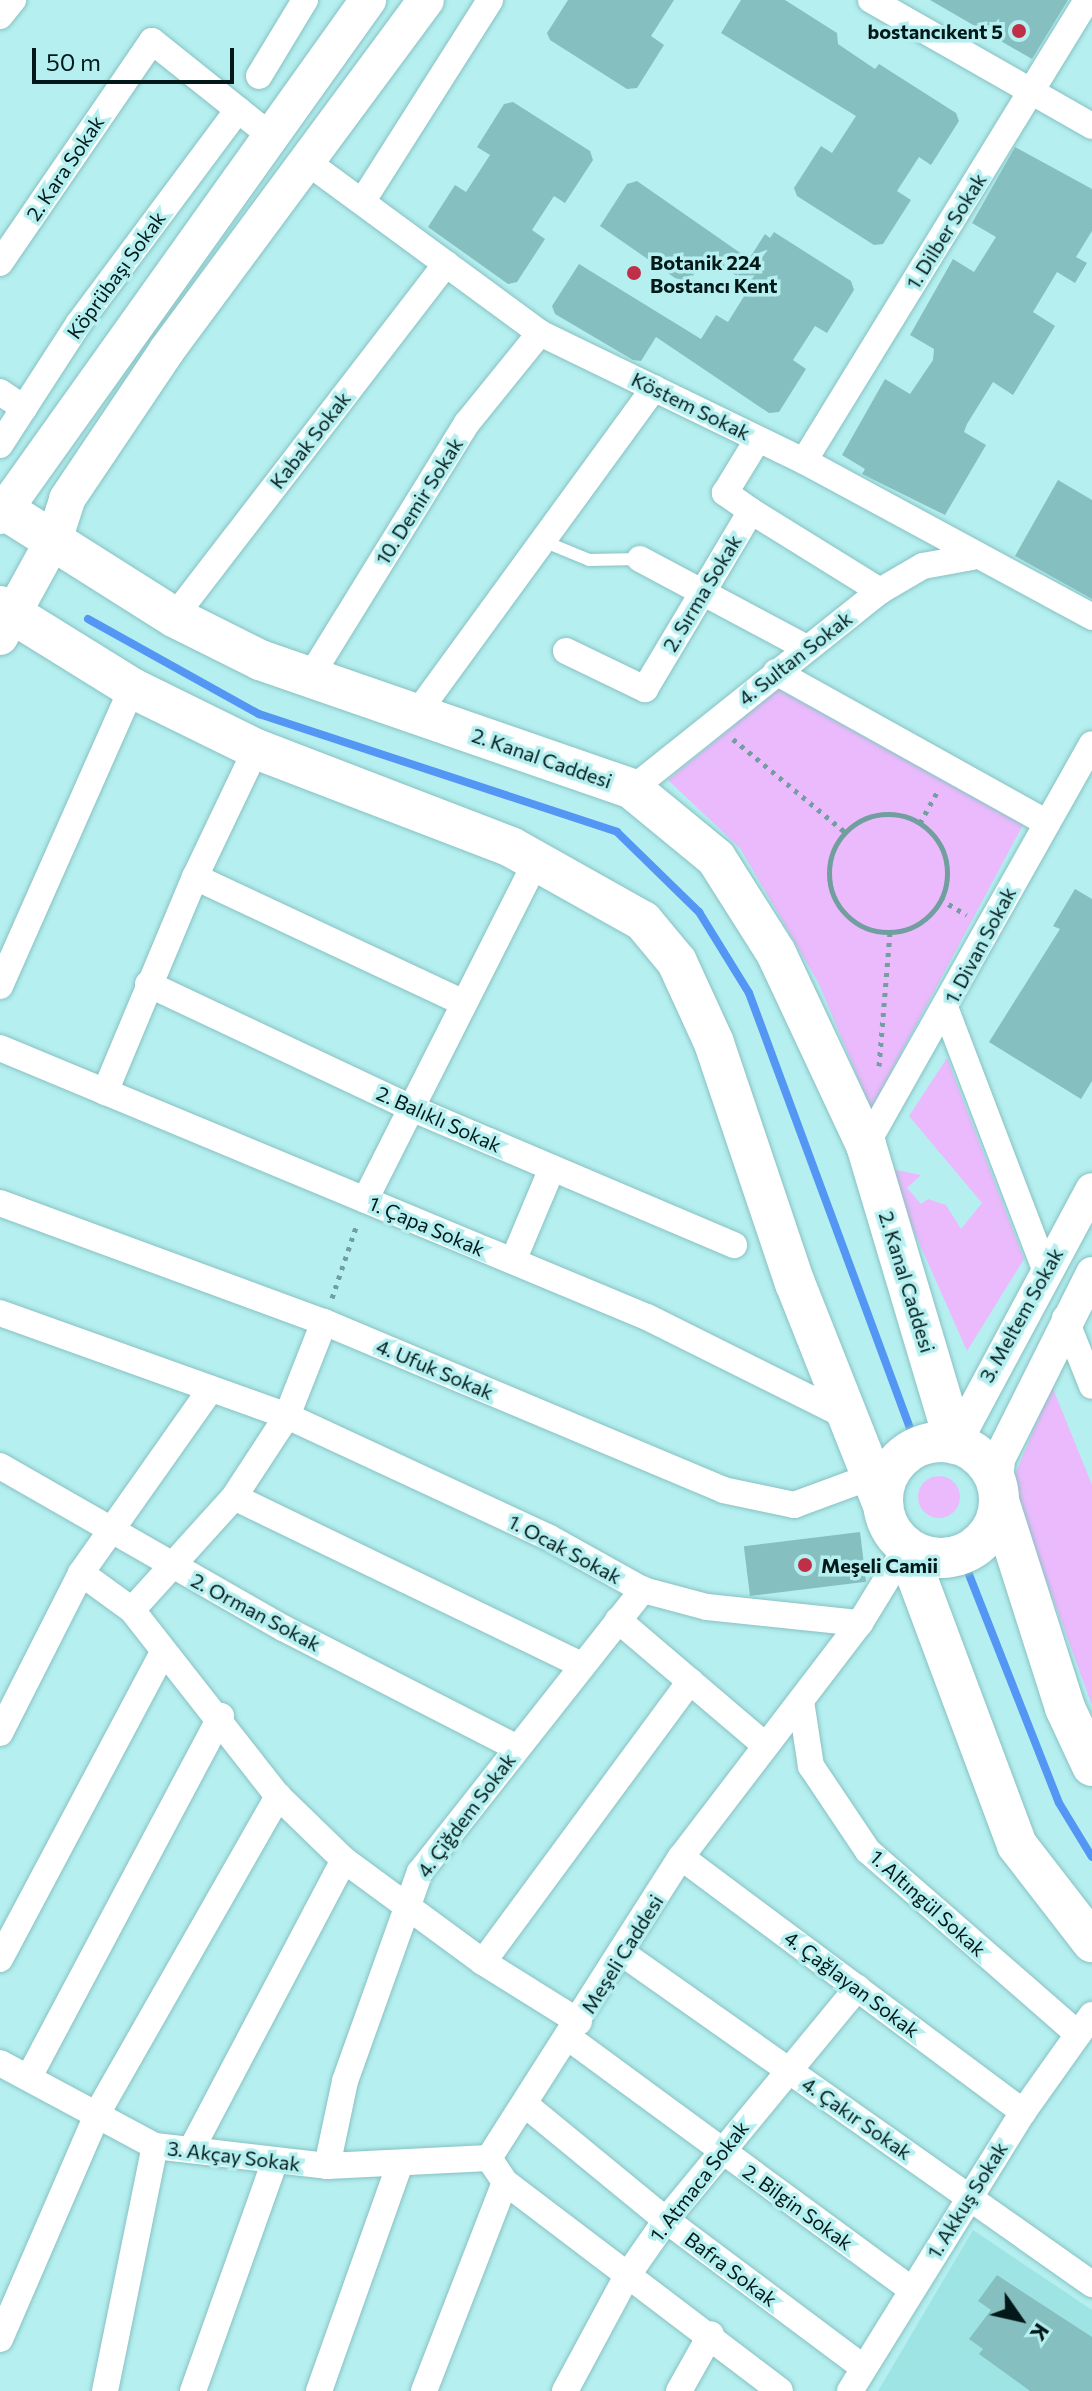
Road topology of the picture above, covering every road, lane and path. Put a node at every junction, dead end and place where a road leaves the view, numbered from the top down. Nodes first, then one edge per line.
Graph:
1 (305, 0) edge
2 (368, 0) edge
3 (426, 0) edge
4 (490, 0) edge
5 (871, 0) edge
6 (1087, 0) edge
7 (259, 76) dead end
8 (1032, 92) junction
9 (238, 110) junction
10 (1092, 126) edge
11 (271, 136) junction
12 (310, 164) junction
13 (362, 202) junction
14 (0, 263) edge
15 (446, 264) junction
16 (540, 333) junction
17 (654, 388) junction
18 (0, 392) edge
19 (24, 408) junction
20 (758, 439) junction
21 (0, 445) edge
22 (804, 461) junction
23 (1, 510) edge
24 (751, 511) junction
25 (55, 537) junction
26 (543, 541) junction
27 (972, 557) junction
28 (640, 559) joint
29 (880, 591) junction
30 (704, 592) junction
31 (174, 617) junction
32 (1092, 617) edge
33 (5, 619) edge
34 (807, 648) junction
35 (566, 651) dead end
36 (776, 672) junction
37 (310, 677) junction
38 (132, 688) junction
39 (415, 716) junction
40 (714, 723) junction
41 (1092, 744) edge
42 (256, 749) junction
43 (950, 769) junction
44 (632, 789) junction
45 (1046, 822) junction
46 (920, 823) junction
47 (845, 832) junction
48 (537, 859) junction
49 (195, 877) junction
50 (890, 931) junction
51 (148, 984) junction
52 (0, 986) edge
53 (464, 1003) junction
54 (946, 1010) junction
55 (0, 1048) edge
56 (878, 1073) dead end
57 (105, 1092) junction
58 (411, 1108) junction
59 (866, 1145) junction
60 (552, 1168) junction
61 (1092, 1189) edge
62 (365, 1200) junction
63 (0, 1203) edge
64 (734, 1245) dead end
65 (513, 1261) junction
66 (1045, 1269) junction
67 (1092, 1273) edge
68 (0, 1313) edge
69 (1065, 1318) junction
70 (324, 1322) junction
71 (1092, 1386) edge
72 (211, 1389) junction
73 (287, 1416) junction
74 (848, 1417) junction
75 (955, 1444) junction
76 (0, 1466) edge
77 (877, 1491) junction
78 (998, 1493) junction
79 (234, 1497) junction
80 (110, 1531) junction
81 (906, 1548) junction
82 (171, 1566) junction
83 (81, 1573) junction
84 (643, 1590) junction
85 (132, 1610) junction
86 (618, 1620) junction
87 (860, 1623) junction
88 (162, 1654) junction
89 (580, 1664) junction
90 (690, 1681) junction
91 (801, 1701) junction
92 (221, 1716) junction
93 (0, 1733) edge
94 (765, 1745) junction
95 (517, 1748) junction
96 (1092, 1766) edge
97 (278, 1796) junction
98 (681, 1857) junction
99 (344, 1860) junction
100 (403, 1907) junction
101 (1092, 1942) edge
102 (622, 1953) junction
103 (0, 1959) edge
104 (483, 1962) junction
105 (857, 1988) junction
106 (1085, 2024) edge
107 (574, 2030) junction
108 (0, 2063) edge
109 (789, 2071) junction
110 (29, 2077) junction
111 (527, 2106) junction
112 (98, 2112) junction
113 (1023, 2112) junction
114 (155, 2146) junction
115 (191, 2150) junction
116 (721, 2151) junction
117 (489, 2158) junction
118 (274, 2164) junction
119 (327, 2166) junction
120 (399, 2166) junction
121 (505, 2182) junction
122 (970, 2198) junction
123 (666, 2220) junction
124 (627, 2276) junction
125 (1092, 2284) edge
126 (911, 2289) junction
127 (711, 2334) junction
128 (0, 2339) edge
129 (864, 2368) junction
130 (105, 2391) edge
131 (193, 2391) edge
132 (319, 2391) edge
133 (424, 2391) edge
134 (565, 2391) edge
135 (679, 2391) edge
136 (780, 2391) edge
137 (850, 2391) edge

1 - 7 street
2 - 11 main road
3 - 12 main road
4 - 13 street
5 - 8 street
6 - 8 street, 1. Dilber Sokak
8 - 10 street
8 - 22 street, 1. Dilber Sokak
9 - 11 street, 2. Kara Sokak
9 - 14 street, 2. Kara Sokak
9 - 19 street, Köprübaşı Sokak
11 - 23 main road
12 - 13 street, Köstem Sokak
12 - 25 main road
13 - 15 street, Köstem Sokak
15 - 16 street, Köstem Sokak
15 - 31 street, Kabak Sokak
16 - 17 street, Köstem Sokak
16 - 37 street, 10. Demir Sokak
17 - 20 street, Köstem Sokak
17 - 26 street
18 - 19 street
19 - 21 street, Köprübaşı Sokak
20 - 22 street, Köstem Sokak
20 - 24 street
22 - 27 street, Köstem Sokak
23 - 25 main road, 2. Kanal Caddesi
24 - 29 street, 2. Sırma Sokak
24 - 30 street, 2. Sırma Sokak
25 - 31 main road, 2. Kanal Caddesi
25 - 33 main road
26 - 28 lane
26 - 39 street
27 - 29 street, 4. Sultan Sokak
27 - 32 street, Köstem Sokak
28 - 30 street
29 - 34 street, 4. Sultan Sokak
30 - 34 street
30 - 35 street, 2. Sırma Sokak
31 - 37 main road, 2. Kanal Caddesi
33 - 38 main road
34 - 36 street, 4. Sultan Sokak
36 - 40 street, 4. Sultan Sokak
36 - 43 street
37 - 39 main road, 2. Kanal Caddesi
38 - 42 main road
38 - 52 street
39 - 44 main road, 2. Kanal Caddesi
40 - 44 street, 4. Sultan Sokak
40 - 47 path
41 - 45 street, 1. Divan Sokak
42 - 48 main road
42 - 49 street
43 - 45 street
43 - 46 path
44 - 59 main road, 2. Kanal Caddesi
45 - 54 street, 1. Divan Sokak
46 - 47 path
46 - 50 path
47 - 50 path
48 - 53 street
48 - 74 main road
49 - 51 street
49 - 53 street
50 - 56 path
51 - 57 street
51 - 58 street, 2. Balıklı Sokak
53 - 58 street
54 - 59 street, 1. Divan Sokak
54 - 66 street
55 - 57 street, 1. Çapa Sokak
57 - 62 street, 1. Çapa Sokak
58 - 60 street, 2. Balıklı Sokak
58 - 62 street
59 - 75 main road, 2. Kanal Caddesi
60 - 64 street, 2. Balıklı Sokak
60 - 65 street
61 - 66 street, 3. Meltem Sokak
62 - 65 street, 1. Çapa Sokak
62 - 70 path
63 - 70 street, 4. Ufuk Sokak
65 - 74 street, 1. Çapa Sokak
66 - 75 street, 3. Meltem Sokak
67 - 69 street, 3. Meltem Sokak
68 - 72 street, 1. Ocak Sokak
69 - 71 street
69 - 78 street, 3. Meltem Sokak
70 - 73 street
70 - 77 street, 4. Ufuk Sokak
72 - 73 street, 1. Ocak Sokak
72 - 80 street
73 - 79 street
73 - 84 street, 1. Ocak Sokak
74 - 77 main road
75 - 77 main road
75 - 78 main road
76 - 80 street, 2. Orman Sokak
77 - 81 main road
78 - 81 main road
78 - 96 main road
79 - 82 street
79 - 89 street
80 - 82 street, 2. Orman Sokak
80 - 83 street
81 - 87 street, Meşeli Caddesi
81 - 101 main road
82 - 85 street
82 - 95 street, 2. Orman Sokak
83 - 85 street, 2. Bilgin Sokak
83 - 93 street
84 - 86 street, 4. Çiğdem Sokak
84 - 87 street, 1. Ocak Sokak
85 - 88 street, 2. Bilgin Sokak
86 - 89 street, 4. Çiğdem Sokak
86 - 90 street
87 - 91 street, Meşeli Caddesi
88 - 92 street, 2. Bilgin Sokak
88 - 103 street
89 - 95 street, 4. Çiğdem Sokak
90 - 94 street
90 - 104 street
91 - 94 street, Meşeli Caddesi
91 - 106 street, 1. Altıngül Sokak
92 - 97 street, 2. Bilgin Sokak
92 - 110 street
94 - 98 street, Meşeli Caddesi
95 - 100 street, 4. Çiğdem Sokak
97 - 99 street, 2. Bilgin Sokak
97 - 112 street
98 - 102 street, Meşeli Caddesi
98 - 105 street, 4. Çağlayan Sokak
99 - 100 street, 2. Bilgin Sokak
99 - 115 street
100 - 104 street, 2. Bilgin Sokak
100 - 119 street, 4. Çiğdem Sokak
102 - 107 street, Meşeli Caddesi
102 - 109 street, 4. Çakır Sokak
104 - 107 street, 2. Bilgin Sokak
105 - 109 street, 1. Atmaca Sokak
105 - 113 street, 4. Çağlayan Sokak
106 - 113 street, 1. Akkuş Sokak
107 - 111 street, Meşeli Caddesi
107 - 116 street, 2. Bilgin Sokak
108 - 110 street, 3. Akçay Sokak
109 - 116 street, 1. Atmaca Sokak
109 - 122 street, 4. Çakır Sokak
110 - 112 street, 3. Akçay Sokak
111 - 117 street, Meşeli Caddesi
111 - 123 street, Bafra Sokak
112 - 114 street, 3. Akçay Sokak
112 - 128 street
113 - 122 street, 1. Akkuş Sokak
114 - 115 street, 3. Akçay Sokak
114 - 130 street
115 - 118 street, 3. Akçay Sokak
116 - 123 street, 1. Atmaca Sokak
116 - 126 street, 2. Bilgin Sokak
117 - 120 street, 3. Akçay Sokak
117 - 121 street
118 - 119 street, 3. Akçay Sokak
118 - 131 street
119 - 120 street, 3. Akçay Sokak
120 - 132 street
121 - 124 street
121 - 133 street
122 - 125 street, 4. Çakır Sokak
122 - 126 street, 1. Akkuş Sokak
123 - 124 street, 1. Atmaca Sokak
123 - 129 street, Bafra Sokak
124 - 127 street
124 - 134 street, 1. Atmaca Sokak
126 - 129 street, 1. Akkuş Sokak
127 - 135 street
127 - 136 street
129 - 137 street, 1. Akkuş Sokak

